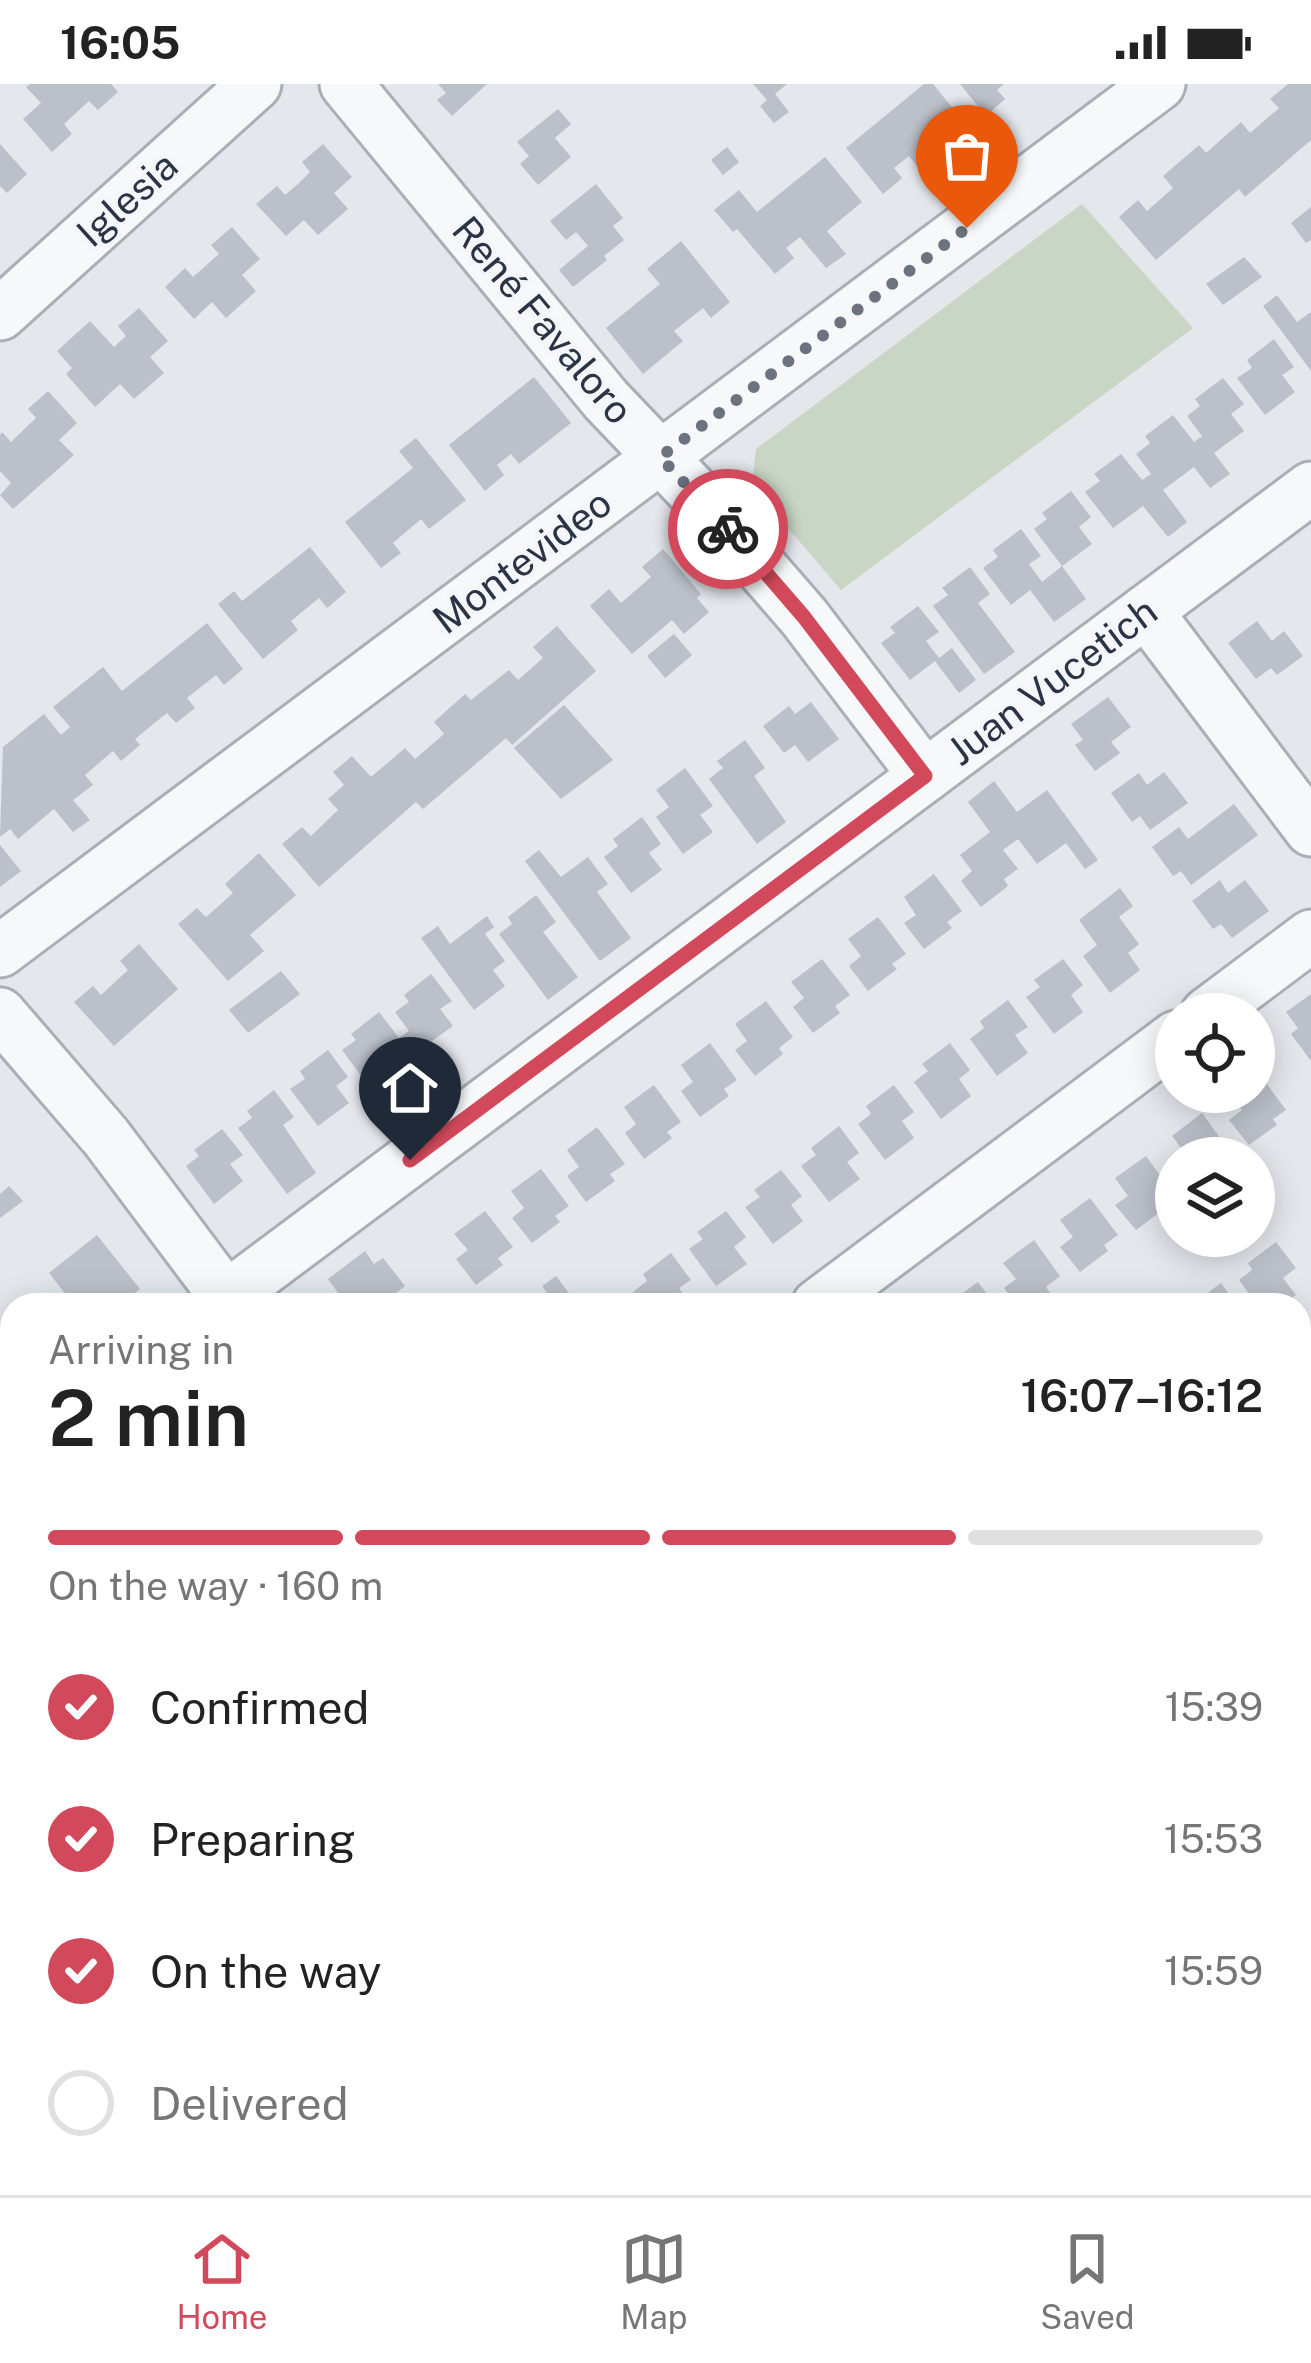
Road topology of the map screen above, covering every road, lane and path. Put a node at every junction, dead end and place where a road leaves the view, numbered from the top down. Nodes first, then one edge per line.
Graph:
1 (255, 84) edge
2 (346, 84) edge
3 (1159, 84) edge
4 (0, 314) edge
5 (660, 457) junction
6 (1311, 488) edge
7 (1146, 611) junction
8 (925, 776) junction
9 (1311, 830) edge
10 (1311, 936) edge
11 (0, 951) edge
12 (1235, 993) edge
13 (0, 1014) edge
14 (1155, 1053) edge
15 (219, 1293) edge
16 (237, 1293) edge
17 (834, 1293) edge

1 - 4 street, Iglesia
2 - 5 street, René Favaloro
3 - 5 street, Montevideo
5 - 8 street, René Favaloro
5 - 11 street, Montevideo
6 - 7 street, Juan Vucetich
7 - 8 street, Juan Vucetich
7 - 9 street
8 - 16 street, Juan Vucetich
10 - 12 street
13 - 15 street
14 - 17 street

